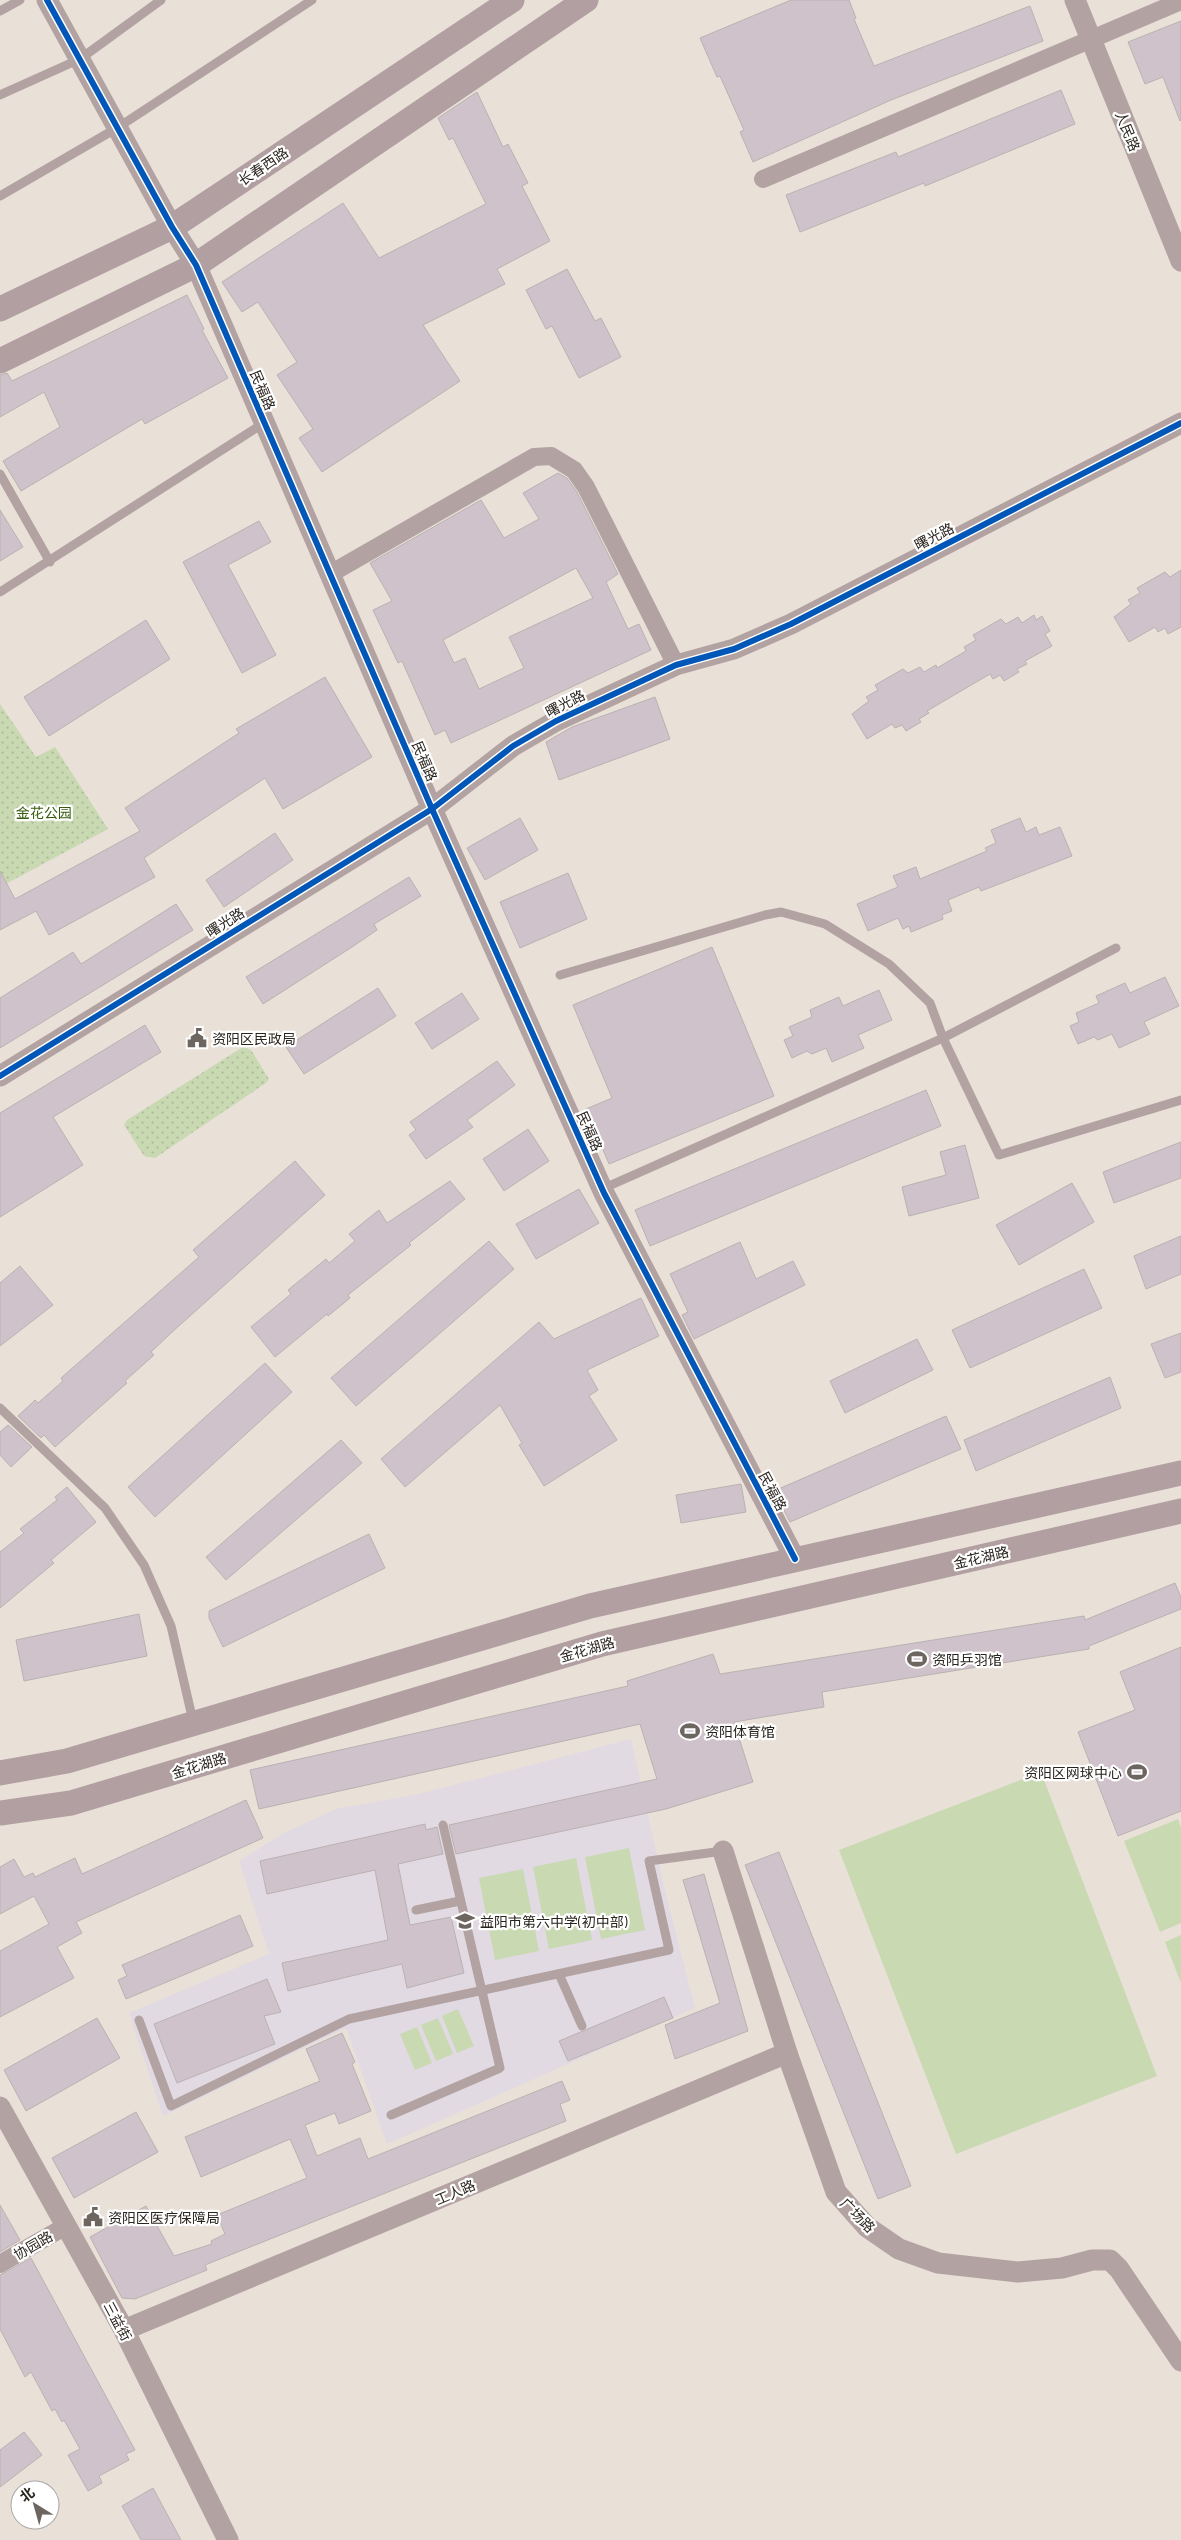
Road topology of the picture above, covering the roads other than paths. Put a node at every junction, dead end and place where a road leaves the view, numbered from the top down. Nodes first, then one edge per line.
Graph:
1 (20, 0) edge
2 (47, 0) edge
3 (162, 0) edge
4 (312, 0) edge
5 (512, 0) edge
6 (586, 0) edge
7 (1075, 0) edge
8 (1181, 1) edge
9 (0, 11) edge
10 (1091, 39) junction
11 (80, 59) junction
12 (0, 95) edge
13 (117, 128) junction
14 (763, 179) dead end
15 (0, 196) edge
16 (172, 227) junction
17 (1181, 261) edge
18 (196, 265) junction
19 (0, 309) edge
20 (0, 361) edge
21 (264, 423) junction
22 (1181, 423) edge
23 (0, 474) edge
24 (50, 562) junction
25 (330, 574) junction
26 (0, 592) edge
27 (676, 666) junction
28 (432, 809) junction
29 (1116, 948) dead end
30 (560, 976) dead end
31 (943, 1038) junction
32 (0, 1076) edge
33 (1181, 1100) edge
34 (602, 1190) junction
35 (0, 1408) edge
36 (1181, 1473) edge
37 (1181, 1511) edge
38 (794, 1559) junction
39 (193, 1724) junction
40 (0, 1773) edge
41 (0, 1813) edge
42 (443, 1825) dead end
43 (723, 1851) joint
44 (460, 1902) junction
45 (416, 1910) dead end
46 (560, 1974) junction
47 (480, 1991) junction
48 (139, 2020) dead end
49 (582, 2026) dead end
50 (787, 2053) junction
51 (0, 2108) edge
52 (391, 2115) dead end
53 (66, 2226) junction
54 (0, 2264) edge
55 (124, 2330) junction
56 (1181, 2361) edge
57 (228, 2540) edge

1 - 9 lane
2 - 11 street, 民福路
3 - 11 lane
4 - 13 lane
5 - 16 main road, 长春西路
6 - 18 main road
7 - 10 street, 人民路
8 - 10 street
10 - 14 street
10 - 17 street, 人民路
11 - 12 lane
11 - 13 street, 民福路
13 - 15 lane
13 - 16 street, 民福路
16 - 18 street, 民福路
16 - 19 main road, 长春西路
18 - 20 main road
18 - 21 street, 民福路
21 - 24 lane
21 - 25 street, 民福路
22 - 27 street, 曙光路
23 - 24 lane
24 - 26 lane
25 - 27 street
25 - 28 street, 民福路
27 - 28 street, 曙光路
28 - 32 street, 曙光路
28 - 34 street, 民福路
29 - 31 lane
30 - 31 lane
31 - 33 lane
31 - 34 lane
34 - 38 street, 民福路
35 - 39 lane
36 - 38 main road
37 - 41 main road, 金花湖路
38 - 39 main road
39 - 40 main road
42 - 44 lane
43 - 46 lane
43 - 50 street, 广场路
44 - 45 lane
44 - 47 lane
46 - 47 lane
46 - 49 lane
47 - 48 lane
47 - 52 lane
50 - 55 street, 工人路
50 - 56 street, 广场路
51 - 53 street, 三益街
53 - 54 street, 协园路
53 - 55 street, 三益街
55 - 57 street, 三益街

